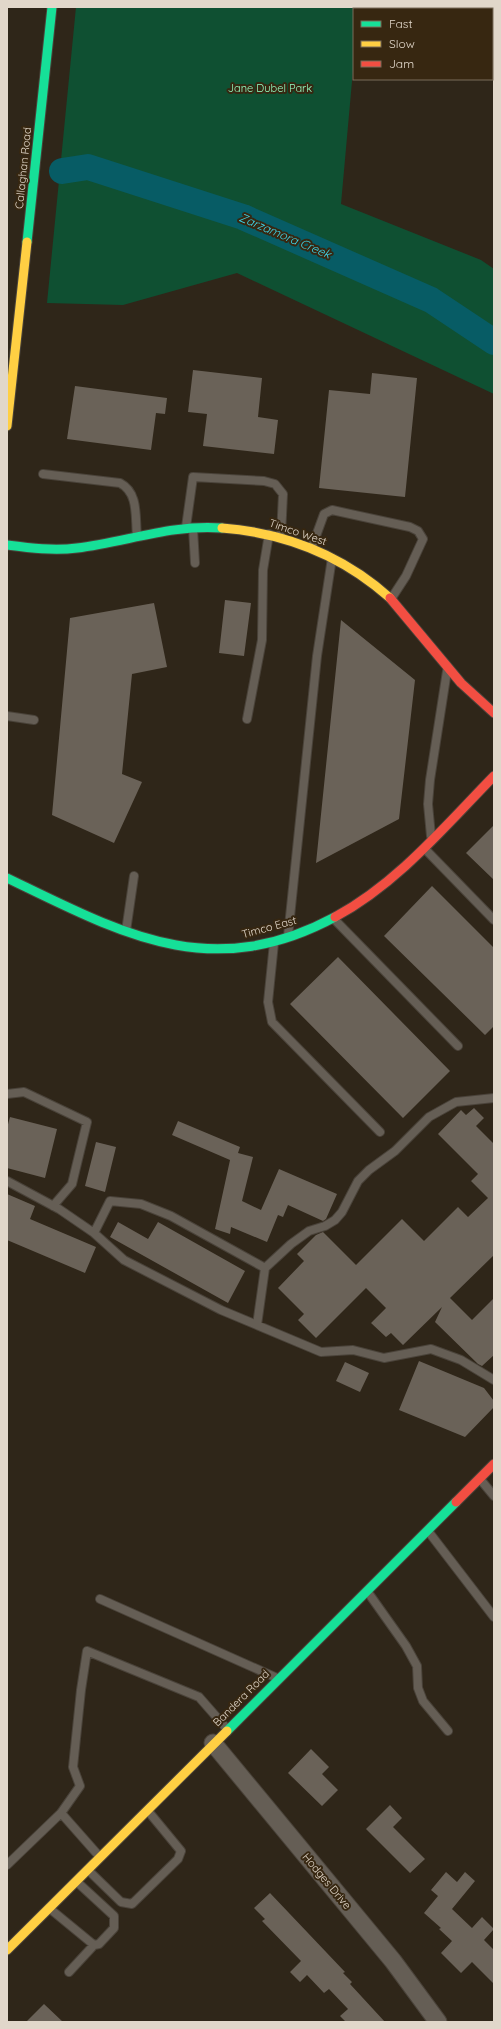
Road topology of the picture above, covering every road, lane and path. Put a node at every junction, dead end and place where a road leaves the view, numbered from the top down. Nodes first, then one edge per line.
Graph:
1 (52, 7) edge
2 (7, 426) edge
3 (42, 474) dead end
4 (190, 528) junction
5 (270, 533) junction
6 (137, 537) junction
7 (281, 537) junction
8 (7, 545) edge
9 (312, 548) junction
10 (332, 557) junction
11 (195, 563) dead end
12 (391, 599) junction
13 (448, 668) junction
14 (494, 713) edge
15 (7, 716) edge
16 (247, 719) dead end
17 (34, 720) dead end
18 (494, 776) edge
19 (432, 839) junction
20 (423, 847) junction
21 (134, 876) dead end
22 (7, 878) edge
23 (333, 918) junction
24 (494, 920) edge
25 (126, 931) junction
26 (288, 936) junction
27 (274, 940) junction
28 (458, 1046) dead end
29 (7, 1094) edge
30 (494, 1098) edge
31 (380, 1132) dead end
32 (7, 1181) edge
33 (53, 1206) junction
34 (94, 1233) junction
35 (266, 1268) junction
36 (257, 1325) junction
37 (494, 1380) edge
38 (494, 1464) edge
39 (480, 1478) junction
40 (494, 1496) edge
41 (427, 1530) junction
42 (367, 1590) junction
43 (100, 1599) dead end
44 (494, 1617) edge
45 (278, 1678) junction
46 (227, 1729) junction
47 (448, 1731) dead end
48 (213, 1743) junction
49 (147, 1809) junction
50 (61, 1813) junction
51 (100, 1857) junction
52 (7, 1866) edge
53 (87, 1869) junction
54 (76, 1881) junction
55 (49, 1908) junction
56 (94, 1945) junction
57 (7, 1950) edge
58 (69, 1972) dead end
59 (438, 2022) edge

1 - 2 street, Callaghan Road
3 - 6 lane
4 - 5 street, Timco West
4 - 6 street, Timco West
4 - 7 lane
4 - 11 lane
5 - 7 street, Timco West
5 - 16 lane
6 - 8 street, Timco West
7 - 9 street, Timco West
9 - 10 street, Timco West
9 - 12 lane
10 - 12 street, Timco West
10 - 26 lane
12 - 13 street, Timco West
13 - 14 street, Timco West
13 - 19 lane
15 - 17 lane
18 - 19 street, Timco East
19 - 20 street, Timco East
20 - 23 street, Timco East
20 - 24 lane
21 - 25 lane
22 - 25 street, Timco East
23 - 26 street, Timco East
23 - 28 lane
25 - 27 street, Timco East
26 - 27 street, Timco East
27 - 31 lane
29 - 33 lane
30 - 35 lane
32 - 33 lane
33 - 34 lane
34 - 35 lane
34 - 36 lane
35 - 36 lane
36 - 37 lane
38 - 39 street, Bandera Road
39 - 40 lane
39 - 41 street, Bandera Road
41 - 42 street, Bandera Road
41 - 44 lane
42 - 45 street, Bandera Road
42 - 47 lane
43 - 45 lane
45 - 46 street, Bandera Road
46 - 48 street, Bandera Road
46 - 50 lane
48 - 49 street, Bandera Road
48 - 59 street, Hodges Drive
49 - 51 street, Bandera Road
49 - 53 lane
50 - 51 lane
50 - 52 lane
51 - 53 street, Bandera Road
53 - 54 street, Bandera Road
54 - 55 street, Bandera Road
54 - 56 lane
55 - 56 lane
55 - 57 street, Bandera Road
56 - 58 lane

